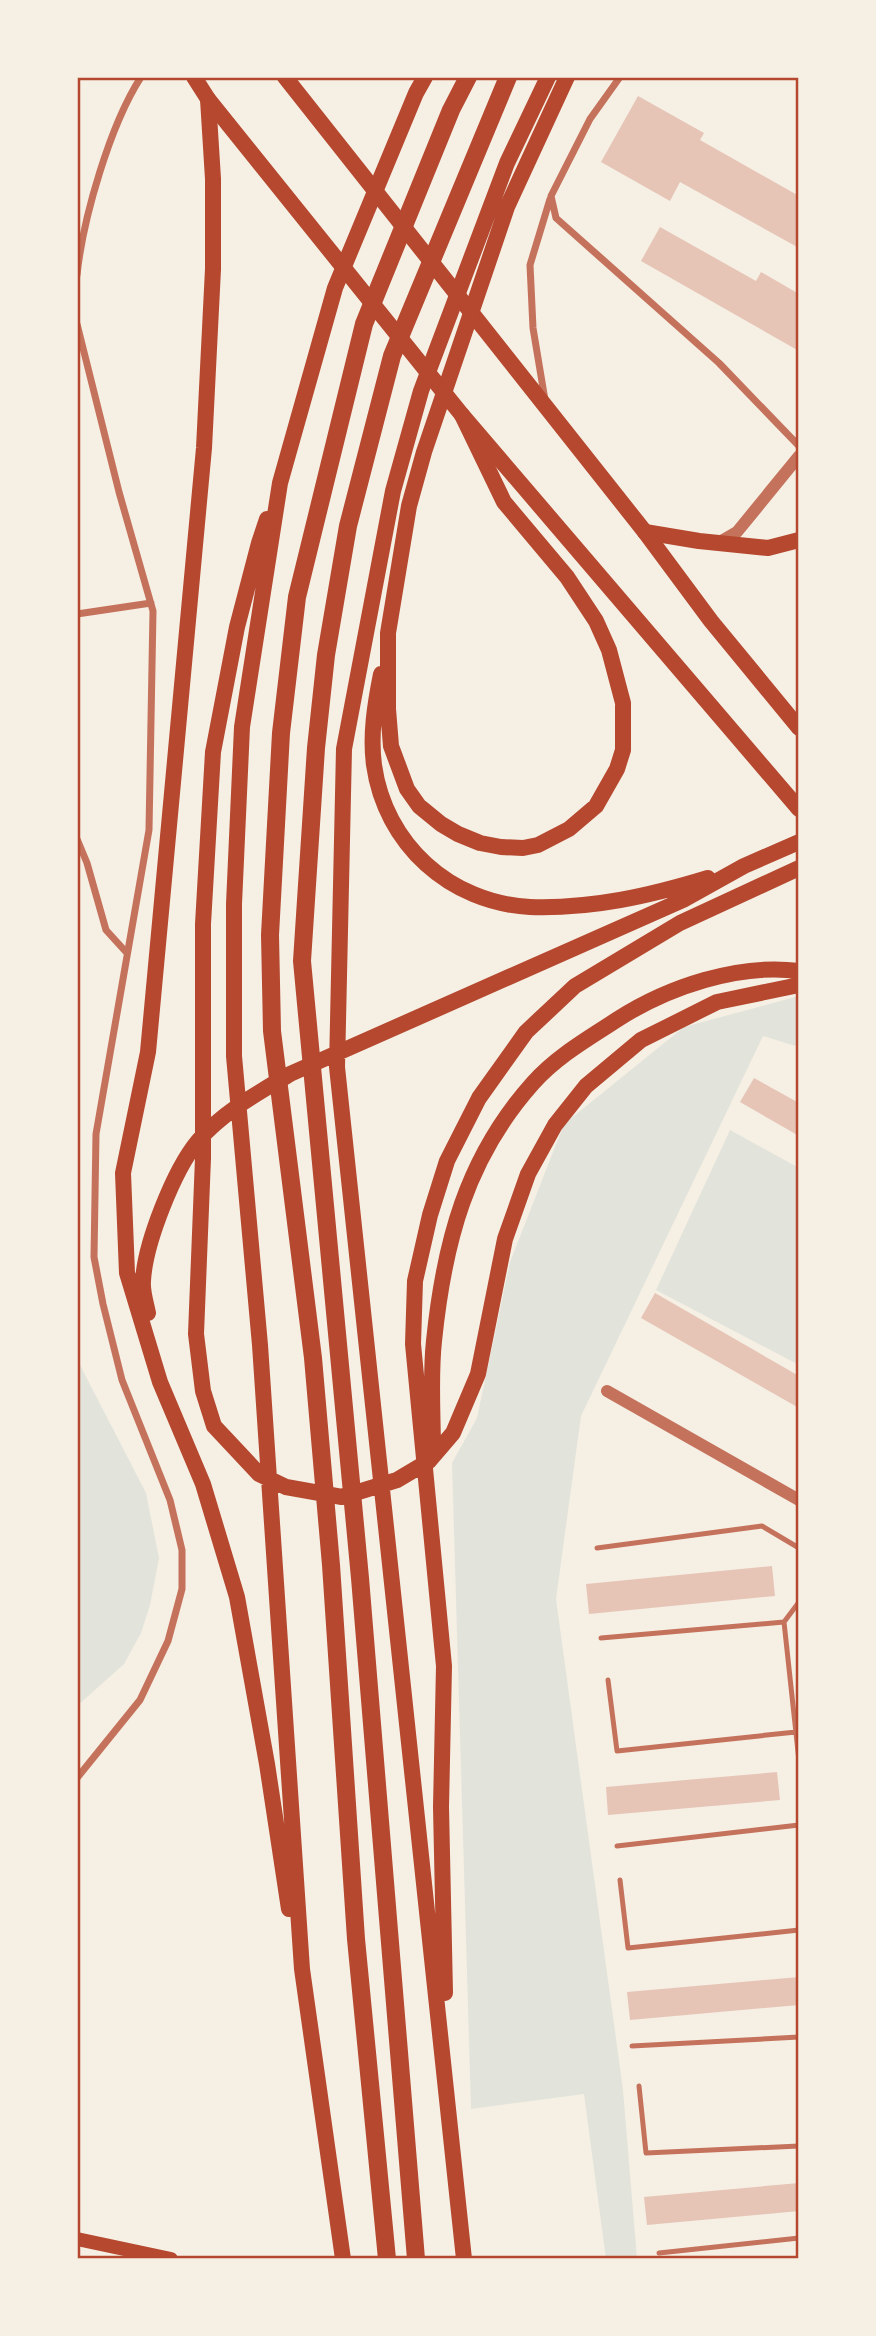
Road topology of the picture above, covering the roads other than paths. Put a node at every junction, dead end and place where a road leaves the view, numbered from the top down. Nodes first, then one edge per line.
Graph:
1 (141, 77) edge
2 (194, 77) edge
3 (285, 77) edge
4 (425, 77) edge
5 (468, 77) edge
6 (508, 77) edge
7 (548, 77) edge
8 (567, 77) edge
9 (620, 77) edge
10 (208, 99) junction
11 (551, 196) junction
12 (77, 275) edge
13 (77, 324) edge
14 (547, 407) junction
15 (462, 415) junction
16 (799, 446) edge
17 (799, 456) edge
18 (280, 483) junction
19 (645, 532) junction
20 (799, 540) edge
21 (718, 543) junction
22 (151, 603) junction
23 (77, 614) edge
24 (388, 633) junction
25 (799, 728) edge
26 (799, 809) edge
27 (77, 839) edge
28 (799, 842) edge
29 (744, 866) junction
30 (799, 868) edge
31 (126, 952) junction
32 (799, 971) edge
33 (799, 985) edge
34 (160, 1382) junction
35 (607, 1391) dead end
36 (799, 1500) edge
37 (432, 1542) junction
38 (597, 1548) dead end
39 (799, 1548) edge
40 (799, 1602) edge
41 (784, 1622) junction
42 (601, 1638) dead end
43 (608, 1680) dead end
44 (796, 1732) junction
45 (799, 1761) edge
46 (77, 1778) edge
47 (799, 1825) edge
48 (617, 1846) dead end
49 (620, 1880) dead end
50 (799, 1930) edge
51 (302, 1969) junction
52 (799, 2037) edge
53 (632, 2046) dead end
54 (639, 2085) dead end
55 (448, 2104) junction
56 (799, 2146) edge
57 (799, 2238) edge
58 (77, 2239) edge
59 (343, 2253) edge
60 (659, 2253) dead end
61 (171, 2259) edge
62 (387, 2259) edge
63 (416, 2259) edge
64 (464, 2259) edge

1 - 12 street
2 - 10 main road
3 - 14 main road
4 - 18 main road
5 - 62 highway
6 - 63 highway
7 - 55 main road
8 - 24 main road
9 - 11 street
10 - 15 main road
10 - 34 main road
11 - 14 street
11 - 16 street
13 - 22 street
14 - 19 main road
15 - 24 main road
15 - 26 main road
17 - 21 street
18 - 33 main road
18 - 51 main road
19 - 21 main road
19 - 25 main road
20 - 21 main road
22 - 23 street
22 - 31 street
24 - 29 main road
27 - 31 street
28 - 29 main road
29 - 34 main road
30 - 37 main road
31 - 46 street
32 - 37 main road
34 - 51 main road
35 - 36 street
37 - 55 main road
38 - 39 lane
40 - 41 lane
41 - 42 lane
41 - 44 lane
43 - 44 lane
44 - 45 lane
47 - 48 lane
49 - 50 lane
51 - 59 main road
52 - 53 lane
54 - 56 lane
55 - 64 main road
57 - 60 lane
58 - 61 main road

